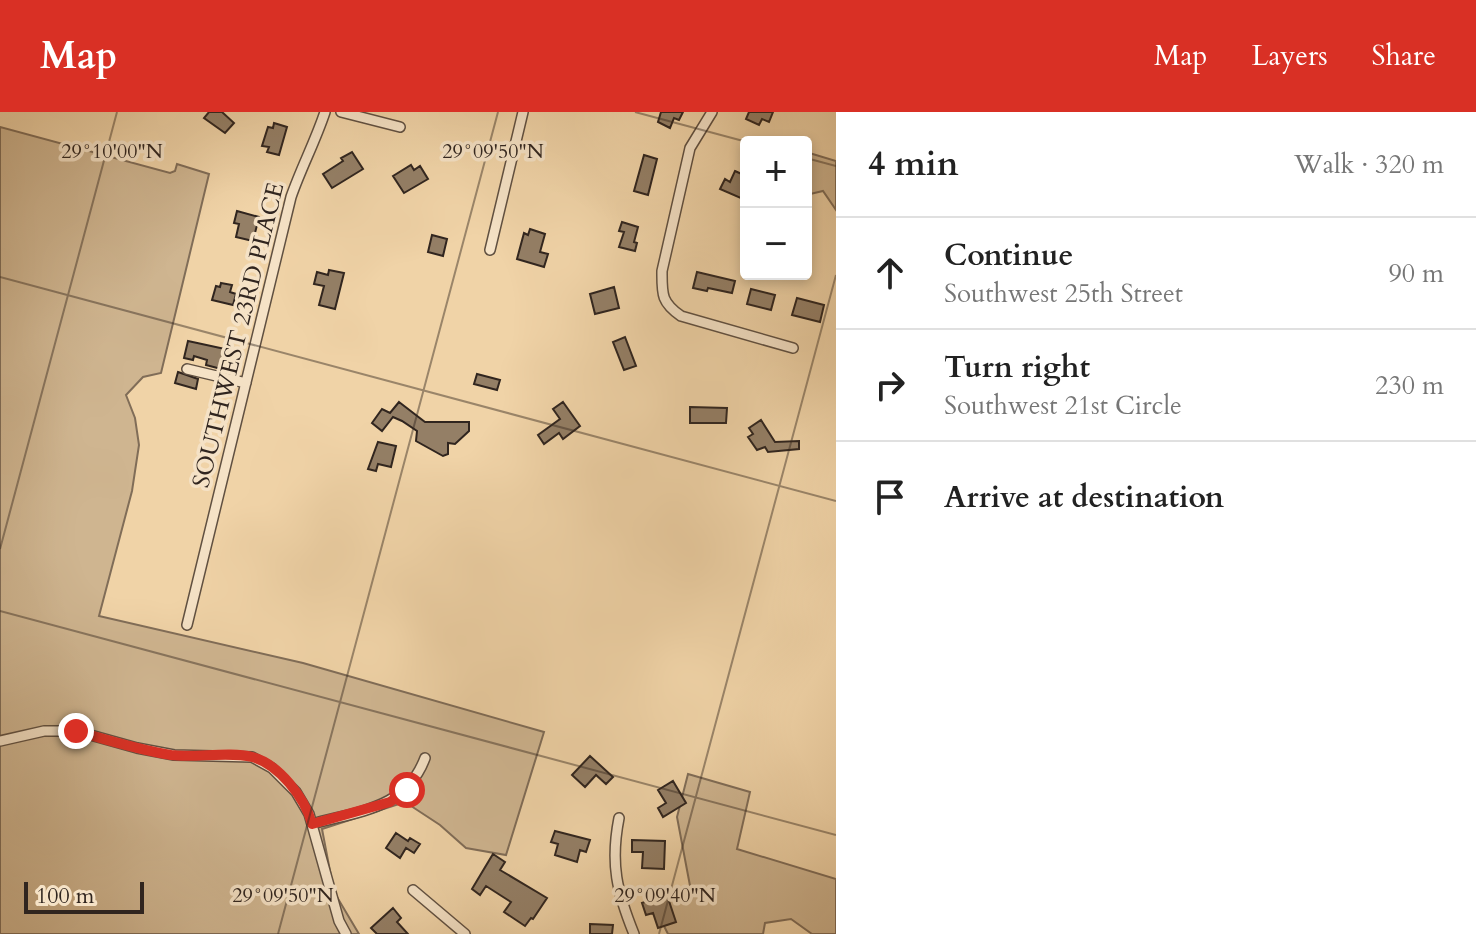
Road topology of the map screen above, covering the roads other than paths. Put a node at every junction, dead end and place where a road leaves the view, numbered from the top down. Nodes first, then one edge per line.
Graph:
1 (325, 112) edge
2 (341, 112) edge
3 (523, 112) edge
4 (712, 112) edge
5 (400, 127) dead end
6 (490, 250) dead end
7 (793, 348) dead end
8 (187, 369) dead end
9 (246, 383) junction
10 (187, 625) dead end
11 (0, 741) edge
12 (425, 758) dead end
13 (619, 818) dead end
14 (312, 824) junction
15 (413, 890) dead end
16 (346, 934) edge
17 (465, 934) edge
18 (634, 934) edge

1 - 9 street, SOUTHWEST 23RD PLACE
2 - 5 street
3 - 6 street
4 - 7 street
8 - 9 street
9 - 10 street, SOUTHWEST 23RD PLACE
11 - 14 street
12 - 14 street
13 - 18 street
14 - 16 street
15 - 17 street

